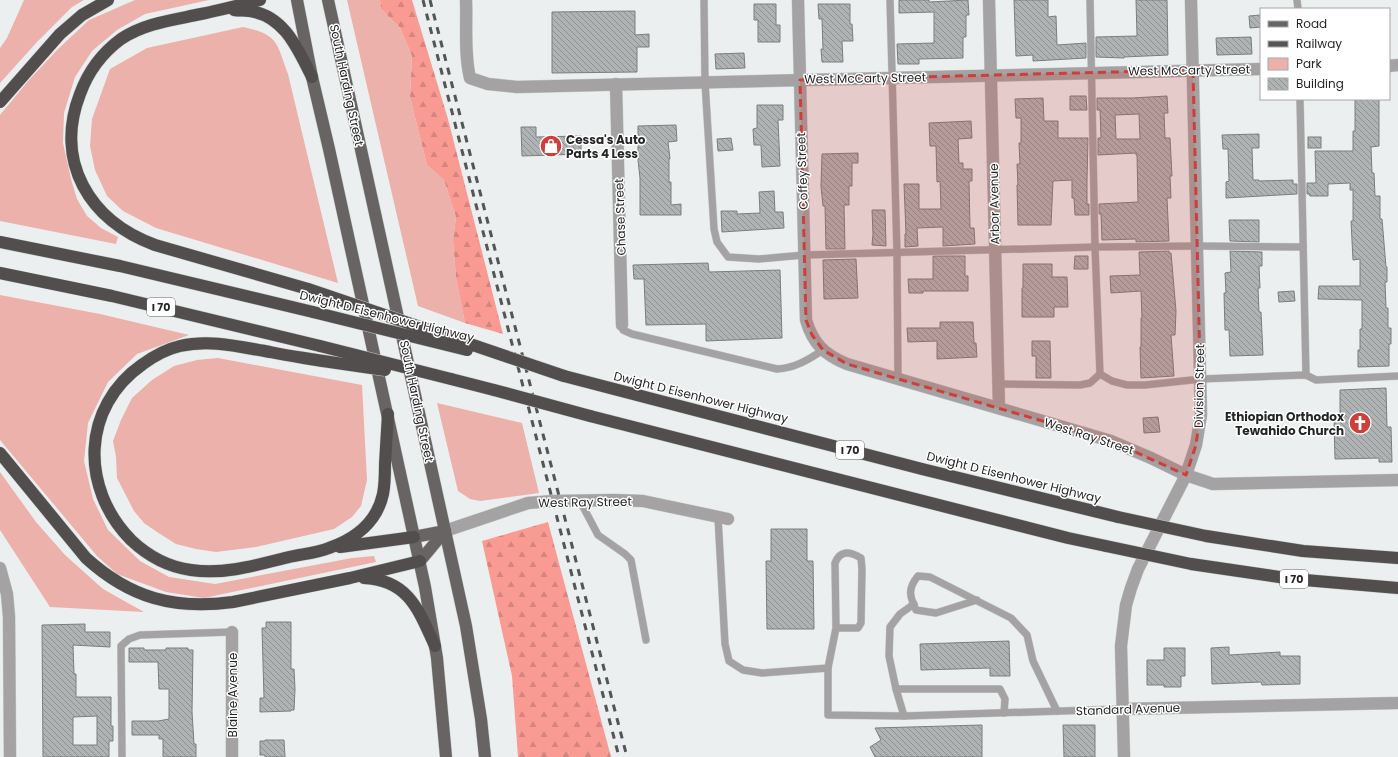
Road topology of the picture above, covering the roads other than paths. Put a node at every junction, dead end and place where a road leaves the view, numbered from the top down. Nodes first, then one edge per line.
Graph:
1 (108, 0) edge
2 (260, 0) edge
3 (297, 0) edge
4 (328, 0) edge
5 (466, 0) edge
6 (704, 0) edge
7 (798, 0) edge
8 (890, 0) edge
9 (989, 0) edge
10 (1090, 0) edge
11 (1191, 0) edge
12 (219, 10) junction
13 (1260, 69) edge
14 (1193, 70) junction
15 (1091, 73) junction
16 (991, 75) junction
17 (312, 77) junction
18 (892, 78) junction
19 (800, 80) junction
20 (705, 82) junction
21 (616, 84) junction
22 (1300, 100) edge
23 (0, 102) edge
24 (0, 242) edge
25 (1197, 246) junction
26 (1095, 247) junction
27 (1303, 247) junction
28 (995, 251) junction
29 (897, 253) junction
30 (804, 255) junction
31 (0, 273) edge
32 (622, 326) joint
33 (814, 339) joint
34 (822, 350) junction
35 (1100, 374) junction
36 (1306, 375) junction
37 (564, 376) junction
38 (1398, 376) edge
39 (451, 379) junction
40 (898, 379) junction
41 (1201, 379) junction
42 (998, 384) junction
43 (999, 408) junction
44 (388, 414) junction
45 (0, 453) edge
46 (1186, 475) junction
47 (1398, 480) edge
48 (580, 501) junction
49 (723, 518) joint
50 (445, 531) junction
51 (414, 537) junction
52 (328, 548) junction
53 (1398, 558) edge
54 (420, 561) junction
55 (0, 568) edge
56 (350, 578) junction
57 (1398, 588) edge
58 (977, 600) junction
59 (914, 604) junction
60 (836, 628) junction
61 (232, 632) joint
62 (646, 640) dead end
63 (435, 646) junction
64 (828, 668) junction
65 (896, 689) junction
66 (5, 703) edge
67 (1398, 704) edge
68 (1122, 709) junction
69 (1057, 711) junction
70 (1004, 713) junction
71 (904, 716) junction
72 (10, 757) edge
73 (122, 757) edge
74 (232, 757) edge
75 (446, 757) edge
76 (485, 757) edge
77 (1124, 757) edge

1 - 23 highway
2 - 12 highway
3 - 17 main road
4 - 50 main road, South Harding Street
5 - 21 street, West McCarty Street
6 - 20 lane
7 - 19 street, Coffey Street
8 - 18 lane
9 - 16 street, Arbor Avenue
10 - 15 lane
11 - 14 street, Division Street
12 - 17 highway
12 - 37 highway, bridge
13 - 14 street, West McCarty Street
14 - 15 street, West McCarty Street
14 - 25 street, Division Street
15 - 16 street, West McCarty Street
15 - 26 lane
16 - 18 street, West McCarty Street
16 - 28 street, Arbor Avenue
17 - 44 main road
18 - 19 street, West McCarty Street
18 - 29 lane
19 - 20 street, West McCarty Street
19 - 30 street, Coffey Street
20 - 21 street, West McCarty Street
20 - 30 lane
21 - 32 street, Chase Street
22 - 27 lane
24 - 37 highway, Dwight D Eisenhower Highway / I 70, bridge
25 - 26 lane
25 - 27 lane
25 - 41 street, Division Street
26 - 28 lane
26 - 35 lane
27 - 36 lane
28 - 29 lane
28 - 42 street, Arbor Avenue
29 - 30 lane
29 - 40 lane
30 - 33 street, Coffey Street
31 - 39 highway, I 70, bridge
32 - 34 lane
33 - 34 street, West Ray Street
34 - 40 street, West Ray Street
35 - 41 lane
35 - 42 lane
36 - 38 lane
36 - 41 lane
37 - 53 highway, Dwight D Eisenhower Highway / I 70, bridge
39 - 52 highway, bridge
39 - 57 highway, I 70, bridge
40 - 43 street, West Ray Street
41 - 46 street, Division Street
42 - 43 street, Arbor Avenue
43 - 46 street, West Ray Street
44 - 51 main road
44 - 52 highway
45 - 56 highway
46 - 47 street, West Ray Street
46 - 68 street, Division Street
48 - 49 street, West Ray Street
48 - 50 street, West Ray Street
48 - 62 lane
49 - 64 lane
50 - 51 main road, West Ray Street
50 - 54 main road
50 - 76 main road, South Harding Street
51 - 52 highway
51 - 54 main road
54 - 56 highway
54 - 63 main road
55 - 66 street
56 - 63 highway
58 - 59 lane
58 - 59 lane
58 - 69 lane
59 - 65 lane
60 - 60 lane
60 - 64 lane
61 - 73 lane
61 - 74 street, Blaine Avenue
63 - 75 main road
64 - 71 lane, Standard Avenue
65 - 70 lane
65 - 71 lane
66 - 72 street
67 - 68 street, Standard Avenue
68 - 69 lane, Standard Avenue
68 - 77 street, Division Street
69 - 70 lane, Standard Avenue
70 - 71 lane, Standard Avenue

